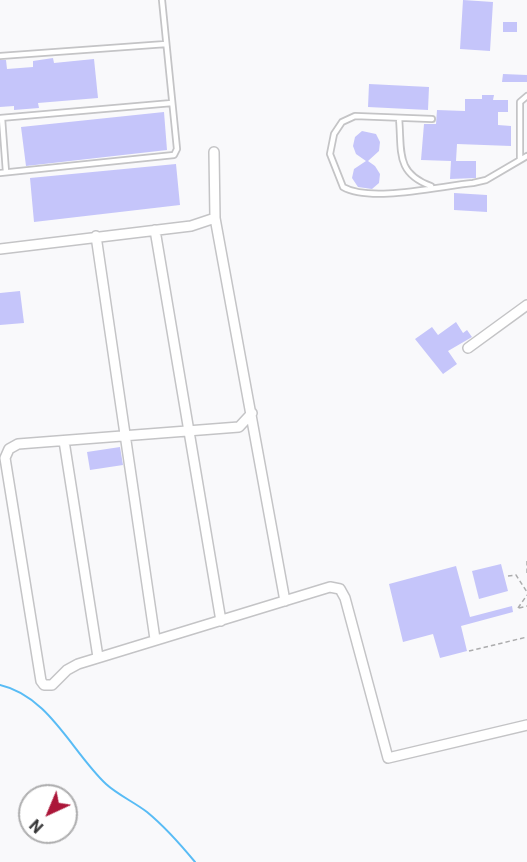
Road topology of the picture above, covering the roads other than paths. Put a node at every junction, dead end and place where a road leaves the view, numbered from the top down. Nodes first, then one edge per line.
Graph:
1 (162, 0) edge
2 (166, 44) junction
3 (0, 56) edge
4 (527, 96) edge
5 (172, 102) junction
6 (1, 118) edge
7 (399, 118) junction
8 (520, 118) junction
9 (527, 118) edge
10 (432, 119) dead end
11 (214, 153) dead end
12 (527, 156) edge
13 (520, 159) junction
14 (6, 172) junction
15 (0, 173) edge
16 (434, 187) junction
17 (215, 218) junction
18 (155, 230) junction
19 (96, 236) junction
20 (0, 249) edge
21 (527, 305) edge
22 (468, 348) dead end
23 (252, 413) junction
24 (188, 432) junction
25 (124, 436) junction
26 (64, 441) junction
27 (285, 601) junction
28 (221, 621) junction
29 (155, 639) junction
30 (98, 657) junction
31 (527, 725) edge

1 - 2 lane
2 - 3 lane
2 - 5 lane
4 - 8 lane
5 - 6 lane
5 - 14 lane
6 - 14 lane
7 - 10 lane
7 - 16 lane
7 - 16 lane
8 - 9 lane
8 - 13 lane
11 - 17 street
12 - 13 lane
13 - 16 lane
14 - 15 lane
17 - 18 street
17 - 23 street
18 - 19 street
18 - 24 street
19 - 20 street
19 - 25 street
21 - 22 street
23 - 24 street
23 - 27 street
24 - 25 street
24 - 28 street
25 - 26 street
25 - 29 street
26 - 30 street
26 - 30 street
27 - 28 street
27 - 31 street
28 - 29 street
29 - 30 street

